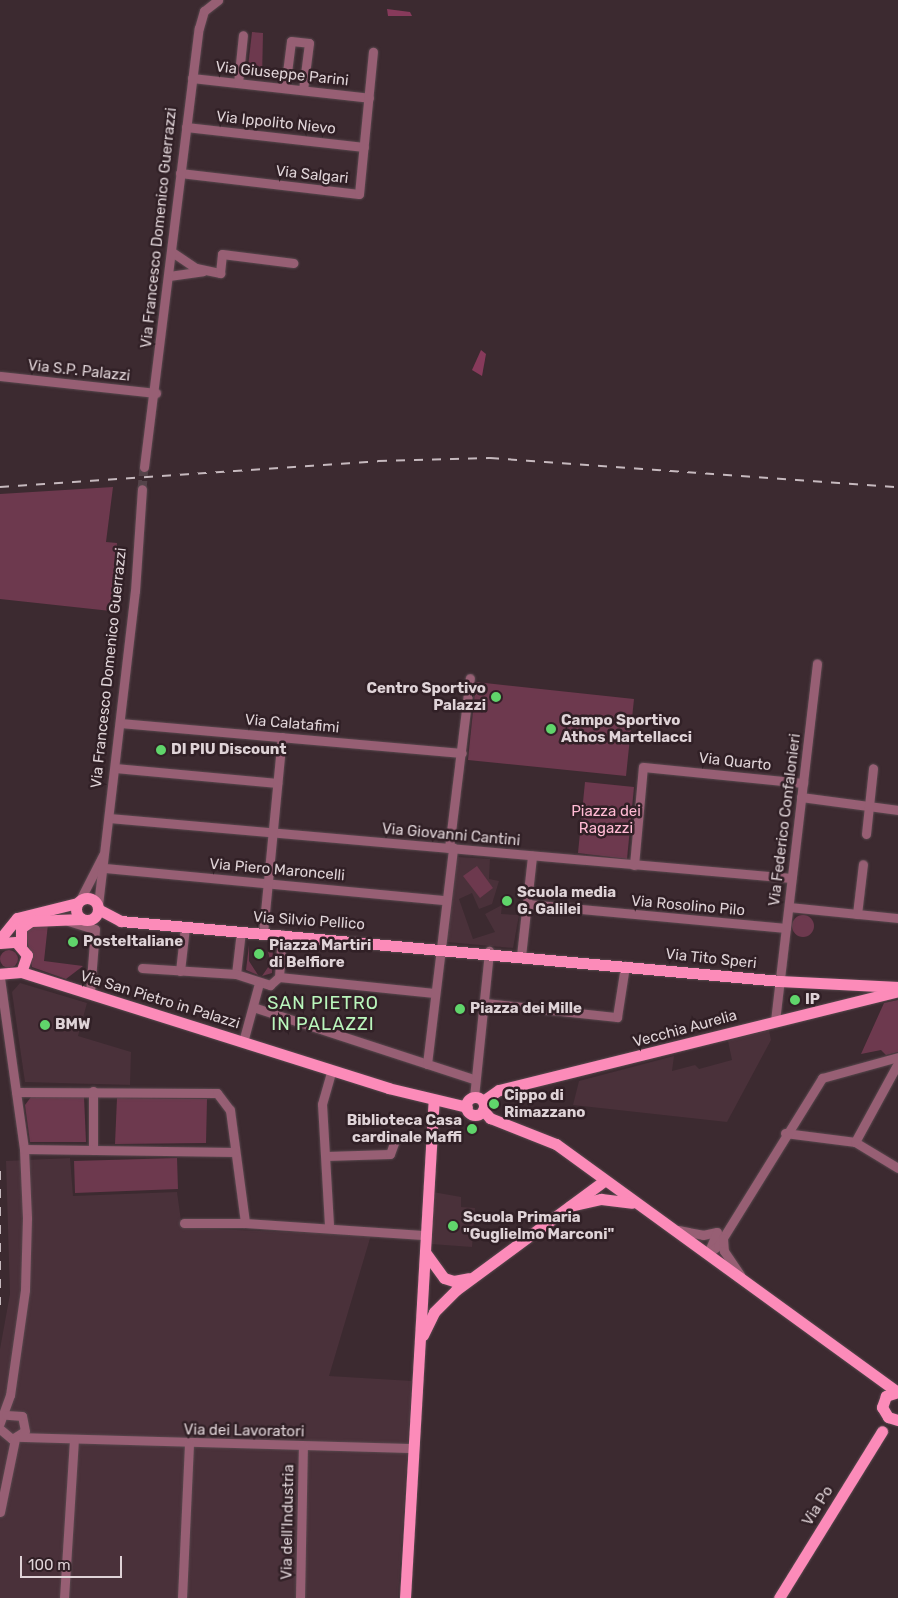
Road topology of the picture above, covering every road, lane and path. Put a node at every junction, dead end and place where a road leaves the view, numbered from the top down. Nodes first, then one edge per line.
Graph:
1 (218, 0) edge
2 (243, 35) dead end
3 (373, 52) dead end
4 (192, 78) junction
5 (238, 83) junction
6 (285, 88) junction
7 (303, 90) junction
8 (369, 98) junction
9 (186, 127) junction
10 (364, 147) junction
11 (180, 174) junction
12 (172, 252) junction
13 (293, 263) dead end
14 (204, 271) junction
15 (169, 276) junction
16 (0, 376) edge
17 (156, 393) junction
18 (144, 468) tunnel mouth
19 (142, 489) tunnel mouth
20 (816, 663) dead end
21 (470, 678) dead end
22 (120, 723) junction
23 (282, 737) junction
24 (462, 752) junction
25 (115, 768) junction
26 (873, 768) dead end
27 (277, 783) junction
28 (803, 783) junction
29 (801, 797) junction
30 (868, 806) junction
31 (898, 810) edge
32 (109, 818) junction
33 (272, 832) junction
34 (866, 834) dead end
35 (451, 848) junction
36 (105, 850) junction
37 (532, 856) junction
38 (634, 864) junction
39 (863, 864) dead end
40 (105, 868) junction
41 (791, 878) junction
42 (268, 883) junction
43 (446, 900) junction
44 (78, 901) junction
45 (527, 904) junction
46 (98, 907) junction
47 (789, 907) junction
48 (28, 912) junction
49 (857, 914) junction
50 (63, 918) junction
51 (898, 918) edge
52 (82, 919) junction
53 (0, 923) edge
54 (185, 926) junction
55 (786, 928) junction
56 (241, 931) junction
57 (263, 933) junction
58 (282, 934) junction
59 (0, 939) edge
60 (0, 943) edge
61 (21, 945) junction
62 (440, 947) junction
63 (489, 951) junction
64 (521, 956) junction
65 (625, 966) junction
66 (142, 968) dead end
67 (180, 971) junction
68 (236, 974) junction
69 (8, 975) edge
70 (279, 977) junction
71 (780, 981) junction
72 (259, 983) junction
73 (847, 985) junction
74 (898, 987) edge
75 (898, 991) edge
76 (90, 993) junction
77 (434, 993) junction
78 (485, 1003) junction
79 (849, 1005) junction
80 (253, 1007) junction
81 (775, 1021) junction
82 (243, 1042) junction
83 (898, 1057) edge
84 (898, 1063) edge
85 (427, 1064) junction
86 (332, 1070) junction
87 (473, 1079) junction
88 (16, 1092) junction
89 (93, 1092) junction
90 (434, 1101) junction
91 (480, 1103) junction
92 (785, 1133) junction
93 (395, 1140) dead end
94 (855, 1142) junction
95 (24, 1149) junction
96 (93, 1150) junction
97 (235, 1152) junction
98 (326, 1156) junction
99 (896, 1164) edge
100 (607, 1181) junction
101 (590, 1200) junction
102 (642, 1206) junction
103 (568, 1207) junction
104 (184, 1222) dead end
105 (245, 1223) junction
106 (329, 1225) junction
107 (674, 1229) junction
108 (720, 1234) junction
109 (423, 1235) junction
110 (708, 1254) junction
111 (475, 1276) junction
112 (744, 1279) junction
113 (420, 1343) junction
114 (873, 1373) junction
115 (897, 1392) edge
116 (10, 1394) junction
117 (883, 1407) junction
118 (18, 1414) junction
119 (3, 1419) edge
120 (898, 1420) edge
121 (26, 1423) junction
122 (882, 1431) junction
123 (3, 1433) edge
124 (18, 1438) junction
125 (40, 1439) junction
126 (74, 1440) junction
127 (189, 1444) junction
128 (304, 1446) junction
129 (414, 1448) junction
130 (11, 1452) junction
131 (0, 1512) edge
132 (64, 1598) edge
133 (182, 1598) edge
134 (300, 1598) edge
135 (405, 1598) edge
136 (779, 1598) edge

1 - 4 street, Via Francesco Domenico Guerrazzi
2 - 5 street
3 - 8 street, Via Salgari
4 - 5 street, Via Giuseppe Parini
4 - 9 street, Via Francesco Domenico Guerrazzi
5 - 6 street, Via Giuseppe Parini
6 - 7 street, Via Giuseppe Parini
6 - 7 street
7 - 8 street, Via Giuseppe Parini
8 - 10 street, Via Salgari
9 - 10 street, Via Ippolito Nievo
9 - 11 street, Via Francesco Domenico Guerrazzi
10 - 11 street, Via Salgari
11 - 12 street, Via Francesco Domenico Guerrazzi
12 - 14 street
12 - 15 street, Via Francesco Domenico Guerrazzi
13 - 14 street
14 - 15 street
15 - 17 street, Via Francesco Domenico Guerrazzi
16 - 17 street, Via S.P. Palazzi
17 - 18 street, Via Francesco Domenico Guerrazzi
19 - 22 street, Via Francesco Domenico Guerrazzi
20 - 28 street, Via Federico Confalonieri
21 - 24 street
22 - 23 street, Via Calatafimi
22 - 25 street, Via Francesco Domenico Guerrazzi
23 - 24 street, Via Calatafimi
23 - 27 street
24 - 35 street
25 - 27 street
25 - 32 street, Via Francesco Domenico Guerrazzi
26 - 30 street
27 - 33 street
28 - 29 street, Via Federico Confalonieri
28 - 38 street, Via Quarto
29 - 30 street
29 - 41 street, Via Federico Confalonieri
30 - 31 street
30 - 34 street
32 - 33 street, Via Giovanni Cantini
32 - 36 street, Via Francesco Domenico Guerrazzi
33 - 35 street, Via Giovanni Cantini
33 - 42 street
35 - 37 street, Via Giovanni Cantini
35 - 43 street
36 - 40 street, Via Francesco Domenico Guerrazzi
36 - 44 street, Via Francesco Domenico Guerrazzi
37 - 38 street, Via Giovanni Cantini
37 - 45 street
38 - 41 street, Via Giovanni Cantini
39 - 49 street
40 - 42 street, Via Piero Maroncelli
40 - 46 street, Via Francesco Domenico Guerrazzi
41 - 47 street, Via Federico Confalonieri
42 - 43 street, Via Piero Maroncelli
42 - 57 street
43 - 62 street
44 - 46 main road
44 - 48 main road
44 - 52 main road
45 - 55 street, Via Rosolino Pilo
45 - 64 street
46 - 52 main road
46 - 54 main road, Via Silvio Pellico
47 - 49 street
47 - 55 street, Via Federico Confalonieri
48 - 53 main road
48 - 59 main road
49 - 51 street
50 - 52 main road
50 - 61 main road
50 - 76 street
54 - 56 main road, Via Silvio Pellico
54 - 67 street
55 - 71 street, Via Federico Confalonieri
56 - 57 main road, Via Silvio Pellico
56 - 68 street
57 - 58 main road, Via Silvio Pellico
58 - 62 main road, Via Silvio Pellico
58 - 70 street
60 - 61 main road
61 - 69 main road
62 - 63 main road, Via Silvio Pellico
62 - 77 street
63 - 64 main road, Via Silvio Pellico
63 - 78 street
64 - 65 main road, Via Tito Speri
65 - 71 main road, Via Tito Speri
65 - 78 street
66 - 67 street
67 - 68 street
68 - 72 street
69 - 76 main road, Via San Pietro in Palazzi
69 - 88 street
70 - 72 street
70 - 77 street
71 - 73 main road, Via Tito Speri
71 - 81 street, Via Federico Confalonieri
72 - 80 street
73 - 74 main road, Via Tito Speri
73 - 79 main road
75 - 79 main road, Vecchia Aurelia
76 - 82 main road, Via San Pietro in Palazzi
77 - 85 street
78 - 87 street
79 - 81 main road, Vecchia Aurelia
80 - 82 street
80 - 85 street
81 - 91 main road, Vecchia Aurelia
82 - 86 main road, Via San Pietro in Palazzi
83 - 92 street
84 - 94 street
85 - 87 street
86 - 90 main road, Via San Pietro in Palazzi
86 - 98 street
87 - 91 street
88 - 89 street
88 - 95 street
89 - 96 street
89 - 97 street
90 - 91 main road, Vecchia Aurelia
90 - 109 main road
91 - 100 main road
92 - 94 street
92 - 108 street
93 - 98 street
94 - 99 street
95 - 96 street
95 - 116 street
96 - 97 street
97 - 105 street
98 - 106 street
100 - 101 main road
100 - 102 main road
100 - 103 main road
101 - 102 main road
101 - 103 main road
102 - 107 main road
103 - 111 main road
104 - 105 street
105 - 106 street
106 - 109 street
107 - 108 street
107 - 110 main road
108 - 110 street
108 - 112 street
109 - 111 main road
109 - 113 main road
110 - 112 main road
111 - 113 main road
112 - 114 main road
113 - 129 main road
114 - 115 main road
114 - 117 main road
115 - 117 main road
116 - 118 street
116 - 119 street
117 - 120 main road
117 - 122 main road, Via Po
118 - 119 street
118 - 121 street
120 - 122 main road, Via Po
121 - 124 street
121 - 125 street
122 - 136 main road, Via Po
123 - 124 street, Via dei Lavoratori
123 - 130 street
124 - 125 street, Via dei Lavoratori
124 - 130 street
125 - 126 street, Via dei Lavoratori
126 - 127 street, Via dei Lavoratori
126 - 132 street
127 - 128 street, Via dei Lavoratori
127 - 133 street
128 - 129 street, Via dei Lavoratori
128 - 134 street, Via dell'Industria
129 - 135 main road
130 - 131 street

